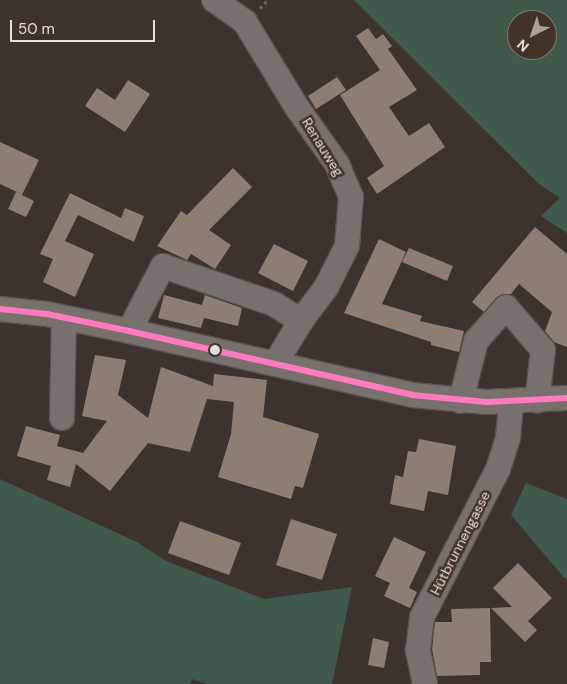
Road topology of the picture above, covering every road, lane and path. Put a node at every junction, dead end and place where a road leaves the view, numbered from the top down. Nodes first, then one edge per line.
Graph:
1 (214, 0) edge
2 (0, 309) edge
3 (64, 318) junction
4 (301, 320) junction
5 (129, 331) junction
6 (275, 364) junction
7 (567, 398) edge
8 (461, 400) junction
9 (538, 401) junction
10 (511, 403) junction
11 (62, 418) dead end
12 (425, 684) edge

1 - 4 street, Renauweg
2 - 3 street
3 - 5 street
3 - 11 street
4 - 5 street
4 - 6 street, Renauweg
5 - 6 street
6 - 8 street
7 - 9 street
8 - 9 street
8 - 10 street
9 - 10 street
10 - 12 street, Hütbrunnengasse

